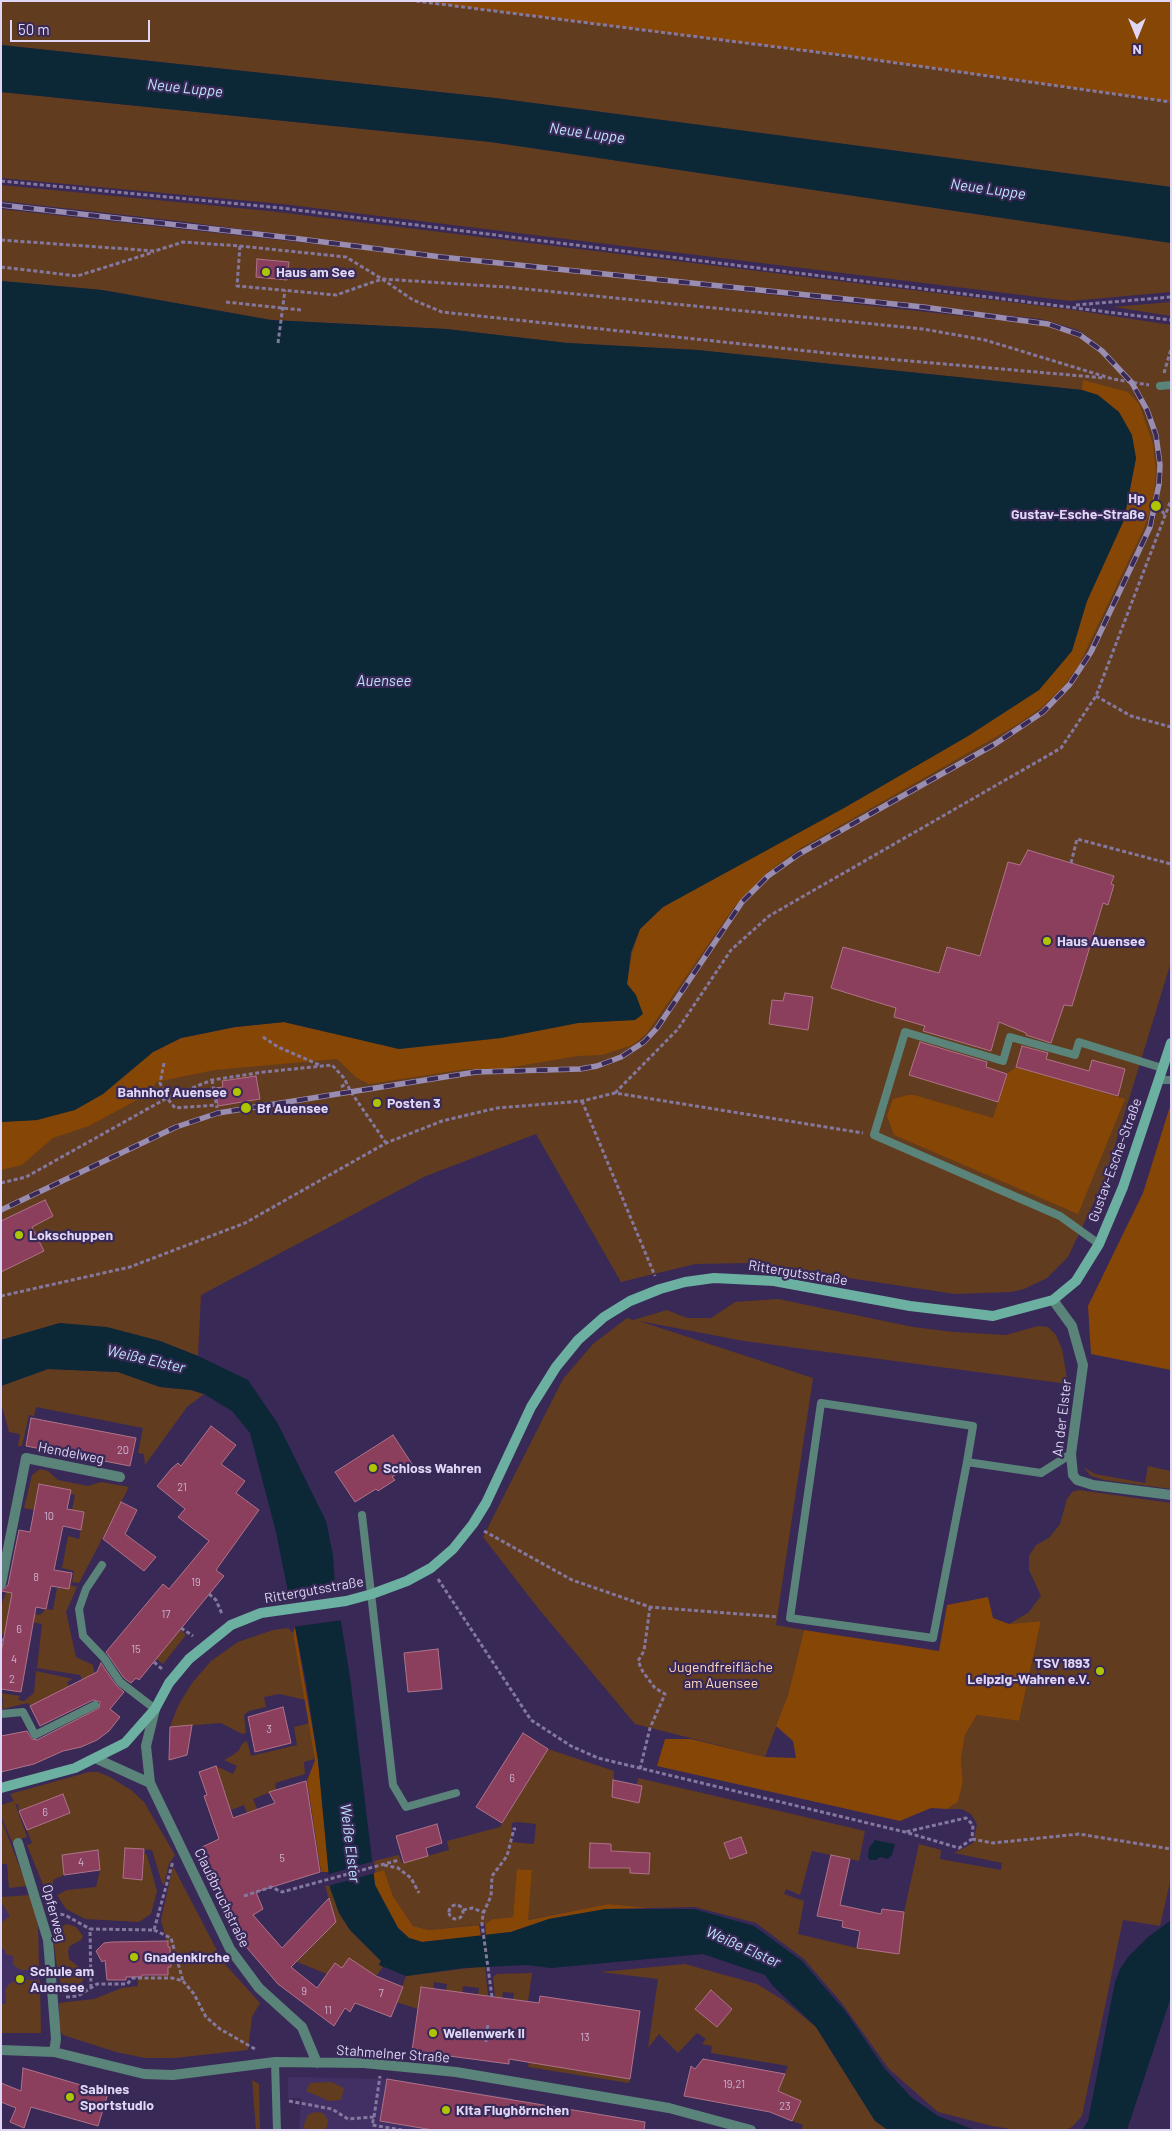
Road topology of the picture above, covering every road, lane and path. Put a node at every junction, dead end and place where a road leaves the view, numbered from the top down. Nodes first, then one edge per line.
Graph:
1 (416, 1) edge
2 (1171, 102) edge
3 (1, 181) edge
4 (1, 240) edge
5 (240, 246) junction
6 (155, 251) junction
7 (1, 267) edge
8 (382, 279) junction
9 (285, 290) junction
10 (1171, 298) edge
11 (226, 302) dead end
12 (1070, 306) junction
13 (283, 308) junction
14 (301, 310) dead end
15 (1171, 320) edge
16 (278, 344) dead end
17 (1171, 349) edge
18 (1114, 379) junction
19 (1140, 384) dead end
20 (1171, 384) edge
21 (1160, 386) joint
22 (1171, 500) edge
23 (1158, 506) dead end
24 (1165, 515) junction
25 (1096, 696) junction
26 (1171, 727) edge
27 (1071, 863) dead end
28 (1171, 864) edge
29 (263, 1037) dead end
30 (1171, 1043) edge
31 (164, 1063) dead end
32 (322, 1066) junction
33 (1162, 1068) junction
34 (212, 1080) junction
35 (1158, 1080) junction
36 (1171, 1080) edge
37 (347, 1084) junction
38 (341, 1087) dead end
39 (615, 1093) junction
40 (167, 1098) junction
41 (582, 1101) junction
42 (853, 1132) dead end
43 (386, 1143) junction
44 (1, 1183) edge
45 (1099, 1244) junction
46 (660, 1289) junction
47 (1, 1296) edge
48 (1053, 1300) junction
49 (1071, 1454) junction
50 (967, 1462) junction
51 (120, 1477) dead end
52 (1171, 1495) edge
53 (362, 1515) dead end
54 (473, 1524) junction
55 (102, 1565) dead end
56 (431, 1568) junction
57 (1, 1584) edge
58 (209, 1594) dead end
59 (372, 1594) junction
60 (650, 1607) junction
61 (222, 1614) dead end
62 (790, 1618) junction
63 (182, 1628) dead end
64 (193, 1636) dead end
65 (154, 1662) dead end
66 (163, 1670) dead end
67 (95, 1705) dead end
68 (155, 1709) junction
69 (1, 1714) edge
70 (97, 1759) junction
71 (640, 1768) junction
72 (150, 1783) junction
73 (1, 1788) edge
74 (456, 1793) dead end
75 (516, 1829) dead end
76 (905, 1832) junction
77 (972, 1839) junction
78 (18, 1843) dead end
79 (1171, 1849) edge
80 (399, 1860) dead end
81 (384, 1864) junction
82 (171, 1865) dead end
83 (419, 1893) dead end
84 (244, 1896) dead end
85 (463, 1910) junction
86 (41, 1912) junction
87 (483, 1912) junction
88 (90, 1929) junction
89 (154, 1930) junction
90 (183, 1982) junction
91 (90, 1988) junction
92 (492, 1997) dead end
93 (54, 1998) junction
94 (488, 2023) dead end
95 (486, 2042) dead end
96 (255, 2049) dead end
97 (1, 2050) edge
98 (54, 2052) junction
99 (274, 2062) junction
100 (317, 2063) junction
101 (380, 2076) dead end
102 (301, 2102) dead end
103 (374, 2117) junction
104 (277, 2130) edge
105 (402, 2130) edge
106 (751, 2130) edge

1 - 2 path
3 - 12 path
4 - 6 path
5 - 6 path
5 - 8 path
5 - 9 path
6 - 7 path
8 - 9 path
8 - 18 path
8 - 18 path
9 - 13 path
10 - 12 path
11 - 13 path
12 - 15 path
13 - 14 path
13 - 16 path
17 - 21 path
18 - 19 path
20 - 21 lane
22 - 24 path
23 - 24 path
24 - 25 path
25 - 26 path
25 - 39 path
27 - 28 path
29 - 32 path
30 - 33 main road, Gustav-Esche-Straße
31 - 40 path
32 - 34 path
32 - 37 path
33 - 35 main road, Gustav-Esche-Straße
33 - 45 lane
34 - 40 path
34 - 40 path
35 - 36 lane
35 - 45 main road, Gustav-Esche-Straße
37 - 38 path
37 - 43 path
39 - 41 path
39 - 42 path
40 - 44 path
41 - 43 path
41 - 46 path
43 - 47 path
45 - 48 main road, Gustav-Esche-Straße
46 - 48 main road, Rittergutsstraße
46 - 54 main road, Rittergutsstraße
48 - 49 street, An der Elster
49 - 50 lane
49 - 52 street, An der Elster
50 - 62 lane
50 - 62 lane
51 - 57 street, Hendelweg
53 - 59 lane
54 - 56 main road, Rittergutsstraße
54 - 60 path
55 - 68 lane
56 - 59 main road, Rittergutsstraße
56 - 71 path
58 - 61 path
59 - 68 main road, Rittergutsstraße
59 - 74 lane
60 - 62 path
60 - 71 path
63 - 64 path
65 - 66 path
67 - 69 lane
68 - 70 main road, Rittergutsstraße
68 - 72 street, Claußbruchstraße
70 - 72 street
70 - 73 main road, Rittergutsstraße
71 - 76 path
72 - 100 street, Claußbruchstraße
75 - 87 path
76 - 77 path
76 - 77 path
77 - 79 path
78 - 86 street, Opferweg
80 - 81 path
81 - 83 path
81 - 84 path
82 - 89 path
85 - 85 path
85 - 87 path
86 - 88 path
86 - 93 street, Opferweg
87 - 92 path
88 - 89 path
88 - 91 path
89 - 90 path
90 - 91 path
90 - 96 path
91 - 93 path
93 - 98 street, Opferweg
94 - 95 path
97 - 98 street, Stahmelner Straße
98 - 99 street, Stahmelner Straße
99 - 100 street, Stahmelner Straße
99 - 104 lane
100 - 106 street, Stahmelner Straße
101 - 103 path
102 - 103 path
103 - 105 path

